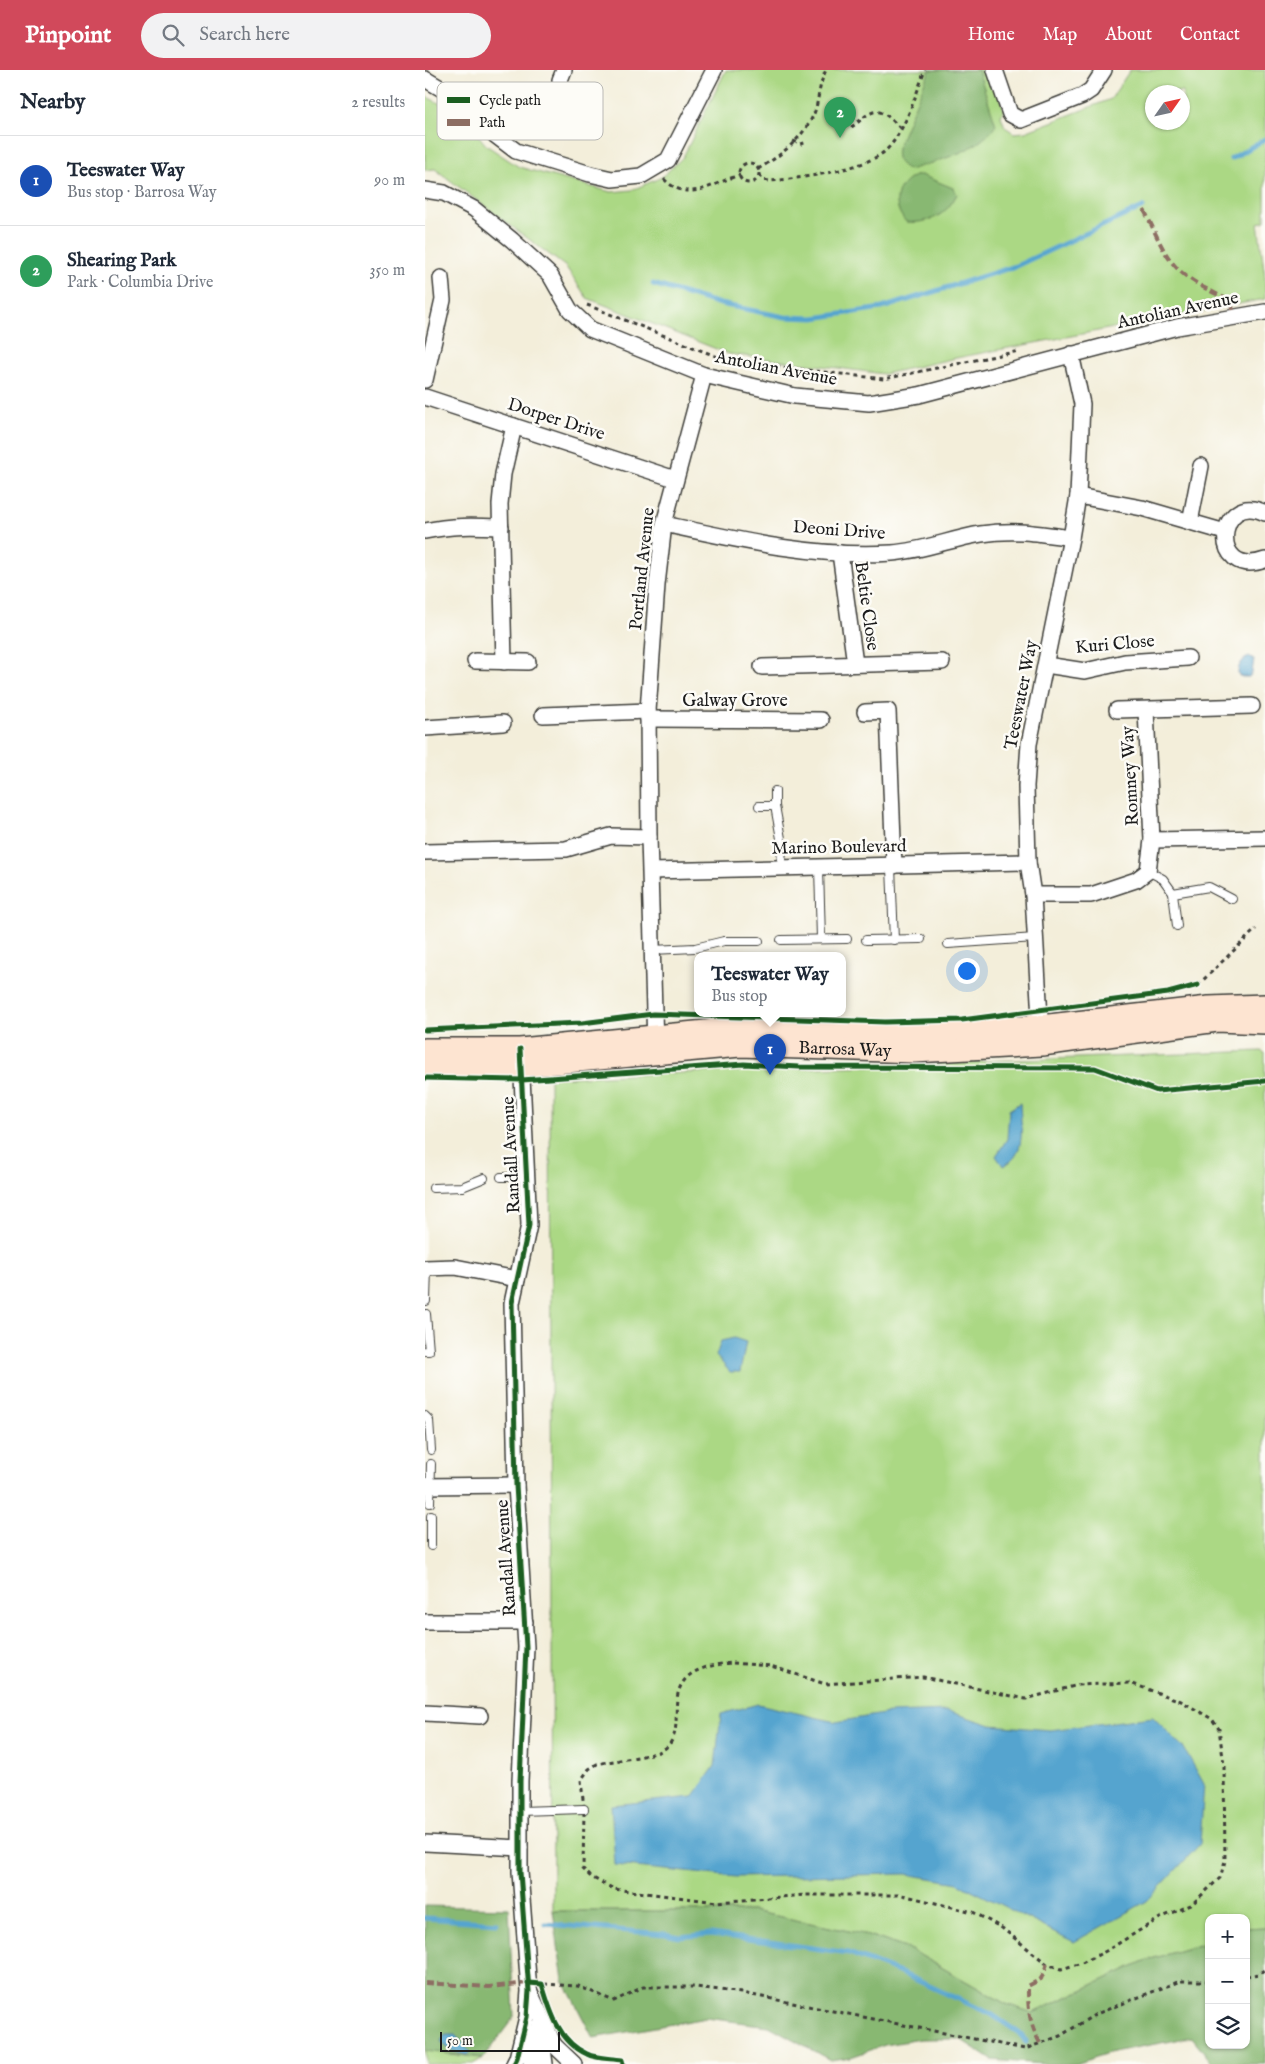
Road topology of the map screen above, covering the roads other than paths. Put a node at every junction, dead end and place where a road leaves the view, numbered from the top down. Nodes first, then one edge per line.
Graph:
1 (714, 70) edge
2 (995, 70) edge
3 (1104, 70) edge
4 (425, 79) edge
5 (437, 86) edge
6 (502, 140) edge
7 (425, 190) edge
8 (441, 278) dead end
9 (1265, 312) edge
10 (1071, 354) junction
11 (704, 375) junction
12 (425, 380) edge
13 (425, 397) edge
14 (514, 426) junction
15 (1201, 466) dead end
16 (675, 480) junction
17 (1078, 496) junction
18 (1265, 513) edge
19 (1190, 522) junction
20 (664, 524) junction
21 (501, 527) junction
22 (425, 530) edge
23 (1225, 532) junction
24 (1071, 538) junction
25 (840, 553) junction
26 (1265, 560) edge
27 (1188, 658) dead end
28 (475, 662) dead end
29 (505, 662) junction
30 (528, 662) dead end
31 (942, 662) dead end
32 (855, 664) junction
33 (1046, 665) junction
34 (763, 667) dead end
35 (1252, 706) dead end
36 (1117, 710) dead end
37 (1146, 710) junction
38 (865, 712) dead end
39 (543, 715) dead end
40 (648, 715) junction
41 (821, 720) dead end
42 (503, 723) dead end
43 (425, 728) edge
44 (775, 791) dead end
45 (759, 806) dead end
46 (775, 806) junction
47 (649, 837) junction
48 (1265, 838) edge
49 (1152, 840) junction
50 (425, 852) edge
51 (1028, 862) junction
52 (893, 866) junction
53 (781, 868) junction
54 (819, 868) junction
55 (1148, 870) junction
56 (651, 871) junction
57 (1173, 893) junction
58 (1033, 895) junction
59 (1232, 899) dead end
60 (1177, 926) dead end
61 (1035, 938) junction
62 (821, 939) junction
63 (847, 939) dead end
64 (921, 939) dead end
65 (781, 940) dead end
66 (865, 940) dead end
67 (894, 940) junction
68 (759, 941) dead end
69 (948, 944) dead end
70 (652, 950) junction
71 (1265, 1005) edge
72 (1265, 1023) edge
73 (1041, 1035) junction
74 (655, 1044) junction
75 (425, 1049) edge
76 (521, 1058) junction
77 (425, 1065) edge
78 (501, 1177) dead end
79 (527, 1177) junction
80 (484, 1178) dead end
81 (433, 1188) dead end
82 (426, 1268) edge
83 (517, 1278) junction
84 (426, 1301) edge
85 (427, 1314) dead end
86 (425, 1351) edge
87 (425, 1416) edge
88 (431, 1450) dead end
89 (431, 1464) dead end
90 (516, 1485) junction
91 (428, 1486) edge
92 (430, 1503) dead end
93 (431, 1516) dead end
94 (431, 1546) dead end
95 (425, 1622) edge
96 (525, 1622) junction
97 (425, 1713) edge
98 (480, 1716) dead end
99 (584, 1809) road end
100 (520, 1811) junction
101 (425, 1843) edge
102 (520, 1848) junction
103 (533, 2014) junction
104 (514, 2064) edge
105 (531, 2064) edge
106 (545, 2064) edge
107 (574, 2064) edge

1 - 6 street
2 - 3 street
4 - 5 street
7 - 11 street, Antolian Avenue
8 - 12 street
9 - 10 street, Antolian Avenue
10 - 11 street, Antolian Avenue
10 - 17 street, Teeswater Way
11 - 16 street, Portland Avenue
13 - 14 street, Dorper Drive
14 - 16 street, Dorper Drive
14 - 21 street
15 - 19 street
16 - 20 street, Portland Avenue
17 - 19 street
17 - 24 street, Teeswater Way
18 - 23 street
19 - 23 street
20 - 25 street, Deoni Drive
20 - 40 street, Portland Avenue
21 - 22 street
21 - 29 street
23 - 26 street
24 - 25 street, Deoni Drive
24 - 33 street, Teeswater Way
25 - 32 street, Beltie Close
27 - 33 street, Kuri Close
28 - 29 street
29 - 30 street
31 - 32 street, Beltie Close
32 - 34 street, Beltie Close
33 - 51 street, Teeswater Way
35 - 37 street, Romney Way
36 - 37 street, Romney Way
37 - 49 street, Romney Way
38 - 52 street
39 - 40 street
40 - 41 street, Galway Grove
40 - 47 street, Portland Avenue
42 - 43 street
44 - 46 lane
45 - 46 lane
46 - 53 lane
47 - 50 street
47 - 56 street, Portland Avenue
48 - 49 street, Romney Way
49 - 55 street, Romney Way
51 - 52 street, Marino Boulevard
51 - 58 street, Teeswater Way
52 - 54 street, Marino Boulevard
52 - 67 lane
53 - 54 street, Marino Boulevard
53 - 56 street, Marino Boulevard
54 - 62 lane
55 - 57 lane
55 - 58 street
56 - 70 street, Portland Avenue
57 - 59 lane
57 - 60 lane
58 - 61 street, Teeswater Way
61 - 69 lane
61 - 73 street, Teeswater Way
62 - 63 lane
62 - 65 lane
64 - 67 lane
66 - 67 lane
68 - 70 lane
70 - 74 street, Portland Avenue
71 - 73 street, Barrosa Way
72 - 73 street, Barrosa Way
73 - 74 street, Barrosa Way
74 - 76 street, Barrosa Way
75 - 76 street, Barrosa Way
76 - 77 street, Barrosa Way
76 - 79 street, Randall Avenue
78 - 79 lane
79 - 83 street, Randall Avenue
80 - 81 lane
82 - 83 street
82 - 84 lane
83 - 90 street, Randall Avenue
85 - 86 lane
87 - 88 lane
89 - 91 lane
90 - 91 street
90 - 96 street, Randall Avenue
91 - 92 lane
93 - 94 lane
95 - 96 street
96 - 100 street, Randall Avenue
97 - 98 street
99 - 100 lane
100 - 102 street, Randall Avenue
101 - 102 street
102 - 103 street, Randall Avenue
103 - 104 street, Randall Avenue
103 - 105 street
103 - 106 street
103 - 107 street, Randall Avenue

